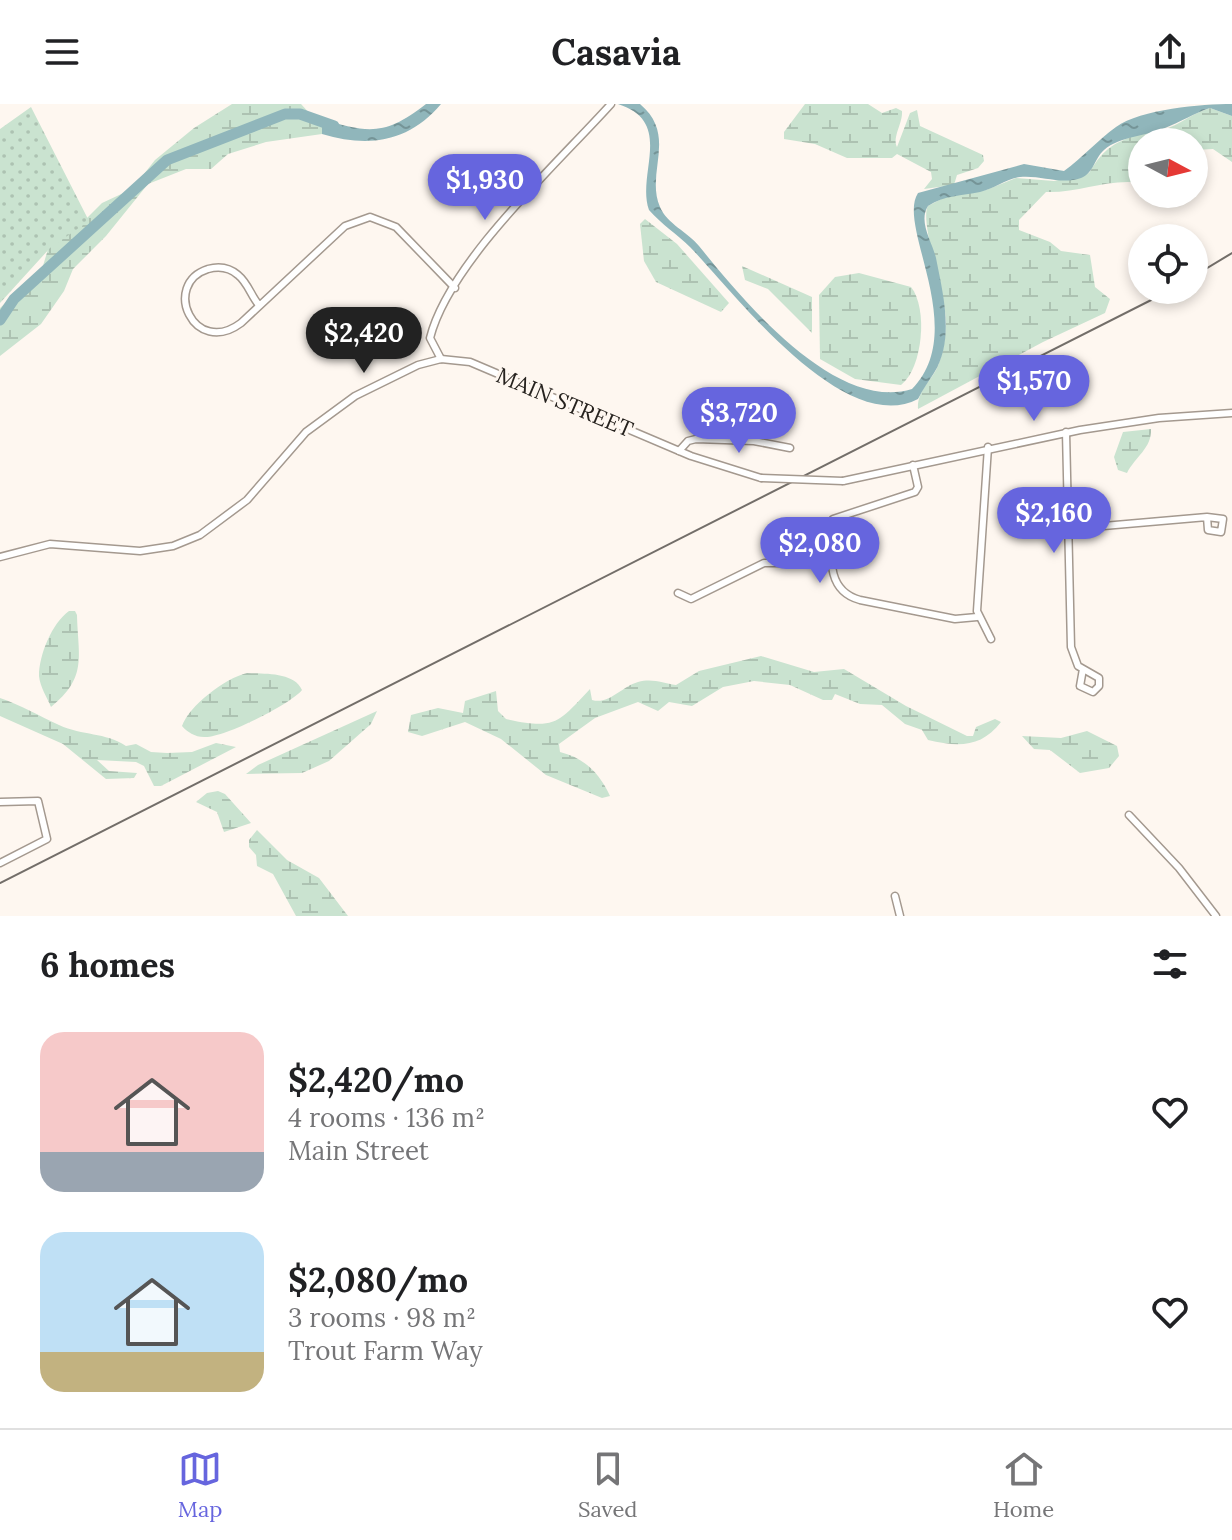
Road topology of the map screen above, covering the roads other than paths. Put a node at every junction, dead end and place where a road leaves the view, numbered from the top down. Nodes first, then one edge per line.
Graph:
1 (610, 104) edge
2 (455, 288) junction
3 (259, 305) junction
4 (441, 359) junction
5 (1232, 413) edge
6 (1066, 432) junction
7 (988, 447) junction
8 (790, 448) dead end
9 (679, 451) junction
10 (913, 465) junction
11 (1207, 517) dead end
12 (1069, 529) junction
13 (0, 557) edge
14 (831, 563) junction
15 (678, 593) dead end
16 (977, 617) junction
17 (991, 639) dead end
18 (1083, 669) dead end
19 (0, 802) edge
20 (1129, 815) dead end
21 (0, 863) edge
22 (895, 896) dead end
23 (900, 916) edge
24 (1216, 916) edge

1 - 2 street
2 - 3 street
2 - 4 street
3 - 3 street
4 - 9 street, MAIN STREET
4 - 13 street
5 - 6 street, MAIN STREET
6 - 7 street, MAIN STREET
6 - 12 street
7 - 10 street, MAIN STREET
7 - 16 street
8 - 9 street
9 - 10 street, MAIN STREET, bridge
10 - 14 street
11 - 12 street
12 - 18 street
14 - 15 street
14 - 16 street
16 - 17 street
19 - 21 street
20 - 24 street
22 - 23 street

